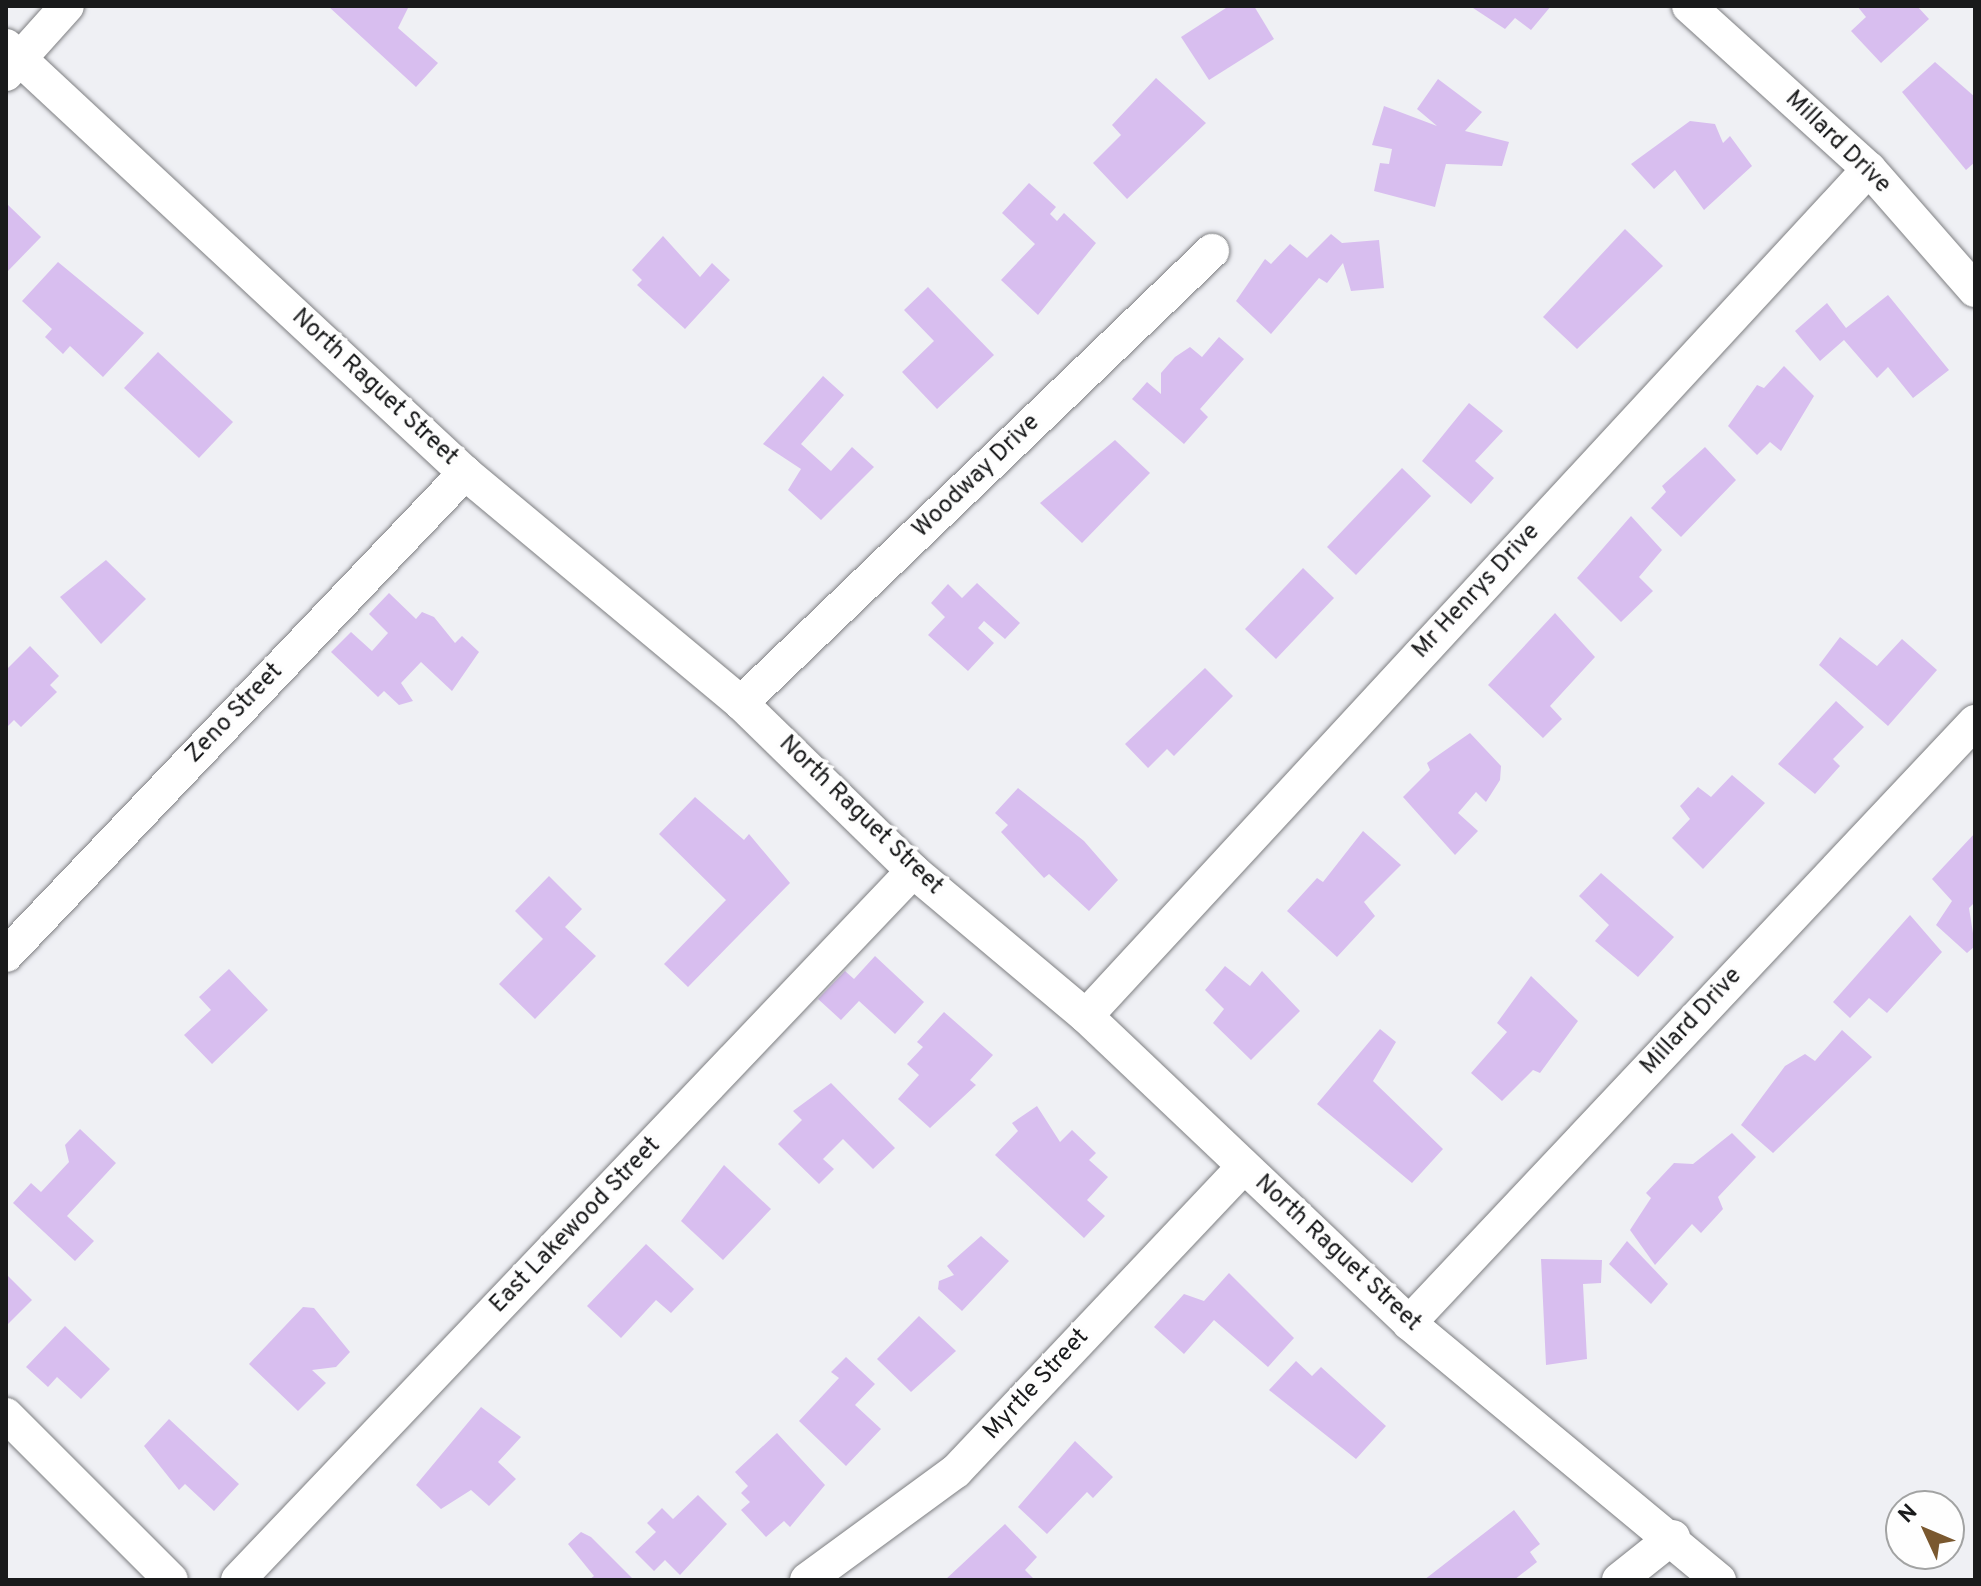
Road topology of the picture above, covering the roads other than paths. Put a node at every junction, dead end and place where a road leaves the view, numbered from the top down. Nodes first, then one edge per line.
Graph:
1 (67, 6) edge
2 (1689, 6) edge
3 (11, 60) edge
4 (1869, 169) junction
5 (1212, 251) dead end
6 (1975, 290) edge
7 (465, 473) junction
8 (741, 703) junction
9 (1975, 722) edge
10 (913, 871) junction
11 (6, 955) edge
12 (1086, 1016) junction
13 (1244, 1166) junction
14 (1409, 1323) junction
15 (6, 1415) edge
16 (1673, 1537) junction
17 (171, 1580) edge
18 (238, 1580) edge
19 (807, 1580) edge
20 (1619, 1580) edge
21 (1719, 1580) edge

1 - 3 street
2 - 4 street, Millard Drive
3 - 7 street, North Raguet Street
4 - 6 street, Millard Drive
4 - 12 street, Mr Henrys Drive
5 - 8 street, Woodway Drive
7 - 8 street, North Raguet Street
7 - 11 street, Zeno Street
8 - 10 street, North Raguet Street
9 - 14 street, Millard Drive
10 - 12 street, North Raguet Street
10 - 18 street, East Lakewood Street
12 - 13 street, North Raguet Street
13 - 14 street, North Raguet Street
13 - 19 street, Myrtle Street
14 - 16 street, North Raguet Street
15 - 17 street
16 - 20 street
16 - 21 street, North Raguet Street

